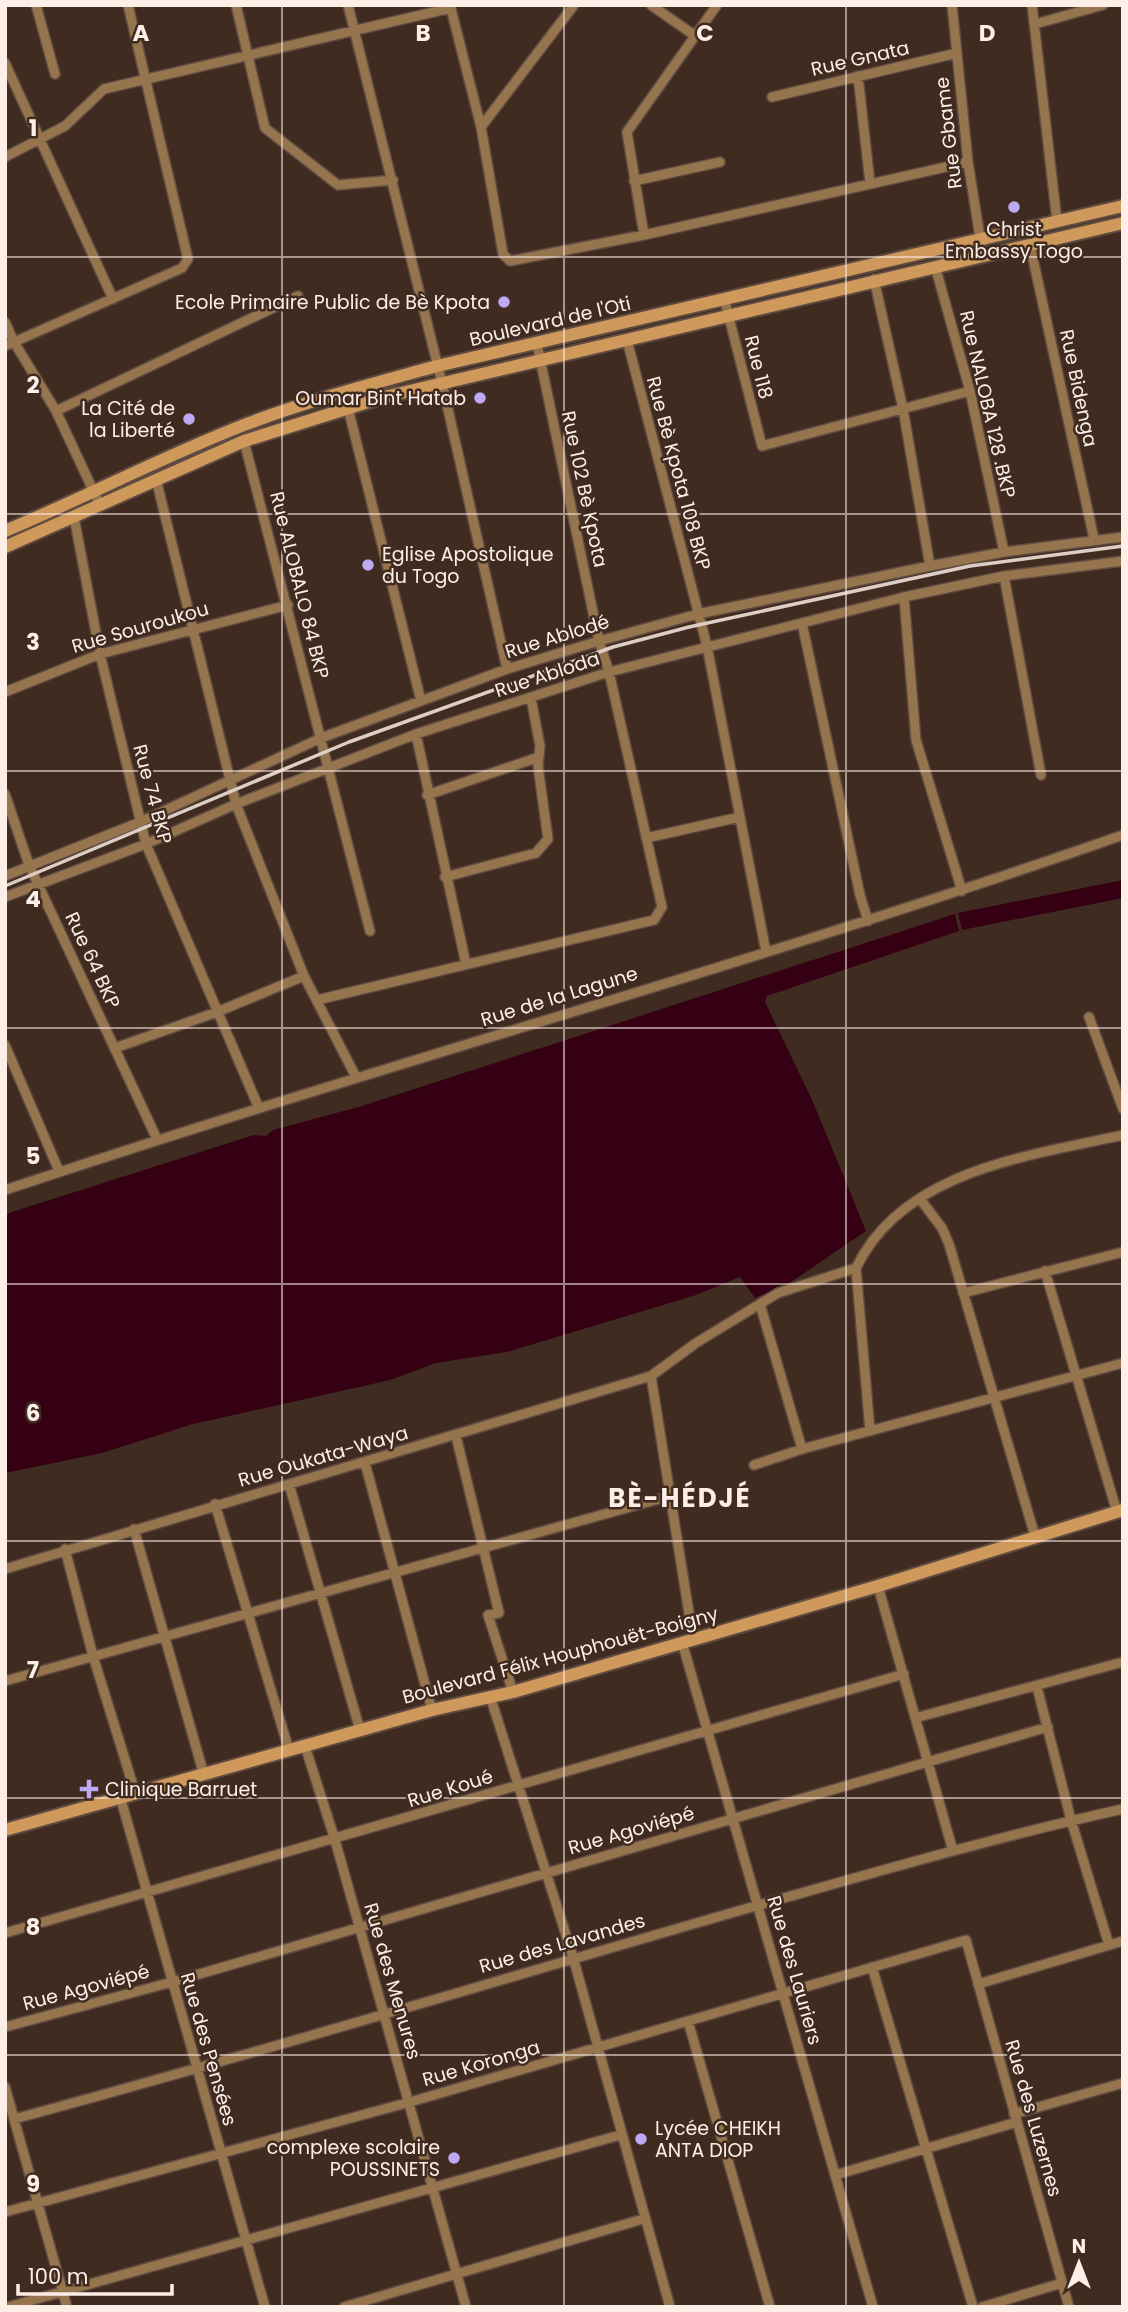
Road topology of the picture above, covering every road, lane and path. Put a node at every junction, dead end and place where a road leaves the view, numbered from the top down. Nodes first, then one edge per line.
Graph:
1 (36, 5) edge
2 (128, 5) edge
3 (236, 5) edge
4 (348, 5) edge
5 (574, 5) edge
6 (651, 5) edge
7 (717, 5) edge
8 (952, 5) edge
9 (1032, 5) edge
10 (1102, 5) edge
11 (450, 7) edge
12 (1035, 24) junction
13 (354, 30) junction
14 (694, 35) junction
15 (957, 53) junction
16 (247, 55) junction
17 (5, 63) edge
18 (55, 74) dead end
19 (146, 76) junction
20 (858, 76) junction
21 (772, 97) dead end
22 (481, 127) junction
23 (41, 139) junction
24 (5, 157) edge
25 (720, 162) dead end
26 (968, 162) junction
27 (393, 180) junction
28 (634, 181) junction
29 (870, 183) junction
30 (1123, 206) edge
31 (1057, 221) junction
32 (1122, 225) edge
33 (644, 235) junction
34 (980, 239) junction
35 (1030, 245) junction
36 (983, 256) junction
37 (935, 266) junction
38 (874, 279) junction
39 (298, 296) dead end
40 (724, 298) junction
41 (113, 299) junction
42 (728, 314) junction
43 (5, 322) edge
44 (627, 340) junction
45 (10, 344) edge
46 (537, 344) junction
47 (540, 360) junction
48 (437, 366) junction
49 (442, 383) junction
50 (970, 391) junction
51 (348, 408) junction
52 (903, 409) junction
53 (285, 410) junction
54 (57, 411) junction
55 (291, 425) junction
56 (244, 441) junction
57 (156, 479) junction
58 (98, 499) junction
59 (74, 517) junction
60 (5, 531) edge
61 (1123, 537) edge
62 (1094, 539) junction
63 (6, 543) edge
64 (1004, 552) junction
65 (1123, 561) edge
66 (930, 566) junction
67 (1004, 576) junction
68 (904, 597) junction
69 (288, 605) junction
70 (698, 614) junction
71 (802, 623) junction
72 (194, 629) junction
73 (599, 641) junction
74 (707, 646) junction
75 (100, 654) junction
76 (507, 669) junction
77 (609, 672) junction
78 (5, 692) edge
79 (531, 698) junction
80 (421, 701) junction
81 (416, 734) junction
82 (321, 738) junction
83 (539, 757) junction
84 (330, 767) junction
85 (1041, 775) dead end
86 (229, 780) junction
87 (5, 794) edge
88 (427, 795) junction
89 (236, 804) junction
90 (740, 817) junction
91 (140, 821) junction
92 (1123, 835) edge
93 (646, 838) junction
94 (146, 844) junction
95 (29, 866) junction
96 (5, 876) edge
97 (445, 877) junction
98 (38, 884) junction
99 (962, 891) junction
100 (5, 897) edge
101 (868, 921) junction
102 (370, 931) dead end
103 (766, 952) junction
104 (466, 964) junction
105 (304, 976) junction
106 (317, 1000) junction
107 (217, 1012) junction
108 (1089, 1017) dead end
109 (5, 1045) edge
110 (116, 1048) junction
111 (356, 1077) junction
112 (258, 1106) junction
113 (1123, 1109) edge
114 (1123, 1135) edge
115 (157, 1139) junction
116 (59, 1171) junction
117 (5, 1190) edge
118 (920, 1199) junction
119 (1123, 1252) edge
120 (856, 1268) junction
121 (1045, 1271) junction
122 (963, 1293) junction
123 (760, 1304) junction
124 (1123, 1363) edge
125 (1075, 1375) junction
126 (651, 1377) junction
127 (993, 1398) junction
128 (870, 1431) junction
129 (456, 1436) junction
130 (802, 1449) junction
131 (365, 1462) junction
132 (754, 1465) dead end
133 (289, 1484) junction
134 (673, 1495) junction
135 (215, 1504) junction
136 (1120, 1511) edge
137 (134, 1529) junction
138 (1035, 1536) junction
139 (482, 1548) junction
140 (65, 1549) junction
141 (5, 1569) edge
142 (396, 1572) junction
143 (878, 1586) junction
144 (321, 1594) junction
145 (247, 1614) junction
146 (165, 1637) junction
147 (688, 1640) junction
148 (93, 1656) junction
149 (1123, 1662) edge
150 (904, 1674) junction
151 (5, 1681) edge
152 (1037, 1687) junction
153 (513, 1692) junction
154 (490, 1696) junction
155 (432, 1710) junction
156 (915, 1718) junction
157 (1048, 1727) junction
158 (709, 1729) junction
159 (360, 1730) junction
160 (305, 1746) junction
161 (289, 1750) junction
162 (929, 1763) junction
163 (204, 1775) junction
164 (520, 1785) junction
165 (136, 1796) junction
166 (121, 1800) junction
167 (1123, 1809) edge
168 (735, 1819) junction
169 (1071, 1821) junction
170 (5, 1830) edge
171 (335, 1840) junction
172 (953, 1851) junction
173 (546, 1872) junction
174 (147, 1892) junction
175 (759, 1905) junction
176 (359, 1926) junction
177 (5, 1933) edge
178 (966, 1940) joint
179 (1123, 1941) edge
180 (1109, 1945) junction
181 (573, 1957) junction
182 (872, 1966) junction
183 (172, 1982) junction
184 (978, 1984) junction
185 (783, 1991) junction
186 (384, 2012) junction
187 (688, 2021) junction
188 (5, 2028) edge
189 (597, 2047) junction
190 (197, 2070) junction
191 (1123, 2083) edge
192 (5, 2087) edge
193 (410, 2102) junction
194 (1015, 2118) junction
195 (14, 2119) junction
196 (620, 2135) junction
197 (925, 2148) junction
198 (222, 2155) junction
199 (835, 2175) junction
200 (434, 2187) junction
201 (38, 2203) junction
202 (5, 2212) edge
203 (643, 2218) junction
204 (247, 2242) junction
205 (457, 2275) junction
206 (1062, 2283) junction
207 (62, 2290) junction
208 (8, 2307) edge
209 (67, 2307) edge
210 (265, 2307) edge
211 (344, 2307) edge
212 (466, 2307) edge
213 (670, 2307) edge
214 (770, 2307) edge
215 (873, 2307) edge
216 (973, 2307) edge
217 (982, 2307) edge
218 (1069, 2307) edge

1 - 18 street
2 - 19 street
3 - 16 street
4 - 13 street
5 - 22 street
6 - 14 street
7 - 14 street
8 - 15 street, Rue Gbame
9 - 12 street
10 - 12 street
11 - 13 street
11 - 22 street
12 - 31 street
13 - 16 street
13 - 27 street
14 - 28 street
15 - 20 street, Rue Gnata
15 - 26 street, Rue Gbame
16 - 19 street
16 - 27 street
17 - 23 street
19 - 23 street
19 - 41 street
20 - 21 street, Rue Gnata
20 - 29 street
22 - 33 street
23 - 24 street
23 - 41 street
25 - 28 street
26 - 29 street
26 - 34 street, Rue Gbame
27 - 48 street
28 - 33 street
29 - 33 street
30 - 31 main road, Boulevard de l'Oti
31 - 34 main road, Boulevard de l'Oti
32 - 35 main road, Boulevard de l'Oti
34 - 36 street, Rue Gbame
34 - 40 main road, Boulevard de l'Oti
35 - 36 main road, Boulevard de l'Oti
35 - 62 street, Rue Bidenga
36 - 37 main road, Boulevard de l'Oti
37 - 38 main road, Boulevard de l'Oti
37 - 50 street, Rue NALOBA 128 .BKP
38 - 42 main road, Boulevard de l'Oti
38 - 52 street
39 - 54 street
40 - 42 street, Rue 118
40 - 46 main road, Boulevard de l'Oti
41 - 45 street
42 - 44 main road, Boulevard de l'Oti
42 - 52 street, Rue 118
43 - 45 street
44 - 47 main road, Boulevard de l'Oti
44 - 70 street, Rue Bè Kpota 108 BKP
45 - 54 street
46 - 47 street, Rue 102 Bè Kpota
46 - 48 main road, Boulevard de l'Oti
47 - 49 main road, Boulevard de l'Oti
47 - 73 street, Rue 102 Bè Kpota
48 - 49 street
48 - 53 main road, Boulevard de l'Oti
49 - 51 main road, Boulevard de l'Oti
49 - 76 street
50 - 52 street
50 - 64 street, Rue NALOBA 128 .BKP
51 - 55 main road, Boulevard de l'Oti
51 - 80 street
52 - 66 street
53 - 55 main road
53 - 58 main road, Boulevard de l'Oti
54 - 58 street
55 - 56 main road, Boulevard de l'Oti
56 - 57 main road, Boulevard de l'Oti
56 - 69 street, Rue ALOBALO 84 BKP
57 - 58 main road, Boulevard de l'Oti
57 - 72 street
58 - 59 main road, Boulevard de l'Oti
58 - 60 main road, Boulevard de l'Oti
59 - 63 main road, Boulevard de l'Oti
59 - 75 street, Rue 74 BKP
61 - 62 street, Rue Ablodé
62 - 64 street, Rue Ablodé
64 - 66 street, Rue Ablodé
65 - 67 street, Rue Abloda
66 - 70 street, Rue Ablodé
67 - 68 street, Rue Abloda
67 - 85 street
68 - 71 street, Rue Abloda
68 - 99 street
69 - 72 street, Rue Souroukou
69 - 82 street, Rue ALOBALO 84 BKP
70 - 73 street, Rue Ablodé
70 - 74 street, Rue Bè Kpota 108 BKP
71 - 74 street, Rue Abloda
71 - 101 street
72 - 75 street, Rue Souroukou
72 - 86 street
73 - 76 street, Rue Ablodé
73 - 77 street, Rue 102 Bè Kpota
74 - 77 street, Rue Abloda
74 - 90 street, Rue Bè Kpota 108 BKP
75 - 78 street, Rue Souroukou
75 - 91 street, Rue 74 BKP
76 - 80 street, Rue Ablodé
77 - 79 street, Rue Abloda
77 - 93 street, Rue 102 Bè Kpota
79 - 81 street, Rue Abloda
79 - 83 street
80 - 82 street, Rue Ablodé
81 - 84 street, Rue Abloda
81 - 88 street
82 - 84 street, Rue ALOBALO 84 BKP
82 - 86 street, Rue Ablodé
83 - 88 street
83 - 97 street
84 - 89 street, Rue Abloda
84 - 102 street, Rue ALOBALO 84 BKP
86 - 89 street
86 - 91 street, Rue Ablodé
87 - 95 street, Rue 64 BKP
88 - 97 street
89 - 94 street, Rue Abloda
89 - 105 street
90 - 93 street
90 - 103 street, Rue Bè Kpota 108 BKP
91 - 94 street, Rue 74 BKP
91 - 95 street, Rue Ablodé
92 - 99 street, Rue de la Lagune
93 - 104 street, Rue 102 Bè Kpota
94 - 98 street, Rue Abloda
94 - 107 street, Rue 74 BKP
95 - 96 street, Rue Ablodé
95 - 98 street, Rue 64 BKP
97 - 104 street
98 - 100 street, Rue Abloda
98 - 110 street, Rue 64 BKP
99 - 101 street, Rue de la Lagune
101 - 103 street, Rue de la Lagune
103 - 111 street, Rue de la Lagune
104 - 106 street, Rue 102 Bè Kpota
105 - 106 street
105 - 107 street
106 - 111 street
107 - 110 street
107 - 112 street, Rue 74 BKP
108 - 113 street
109 - 116 street
110 - 115 street, Rue 64 BKP
111 - 112 street, Rue de la Lagune
112 - 115 street, Rue de la Lagune
114 - 118 street
115 - 116 street, Rue de la Lagune
116 - 117 street, Rue de la Lagune
118 - 120 street
118 - 122 street
119 - 121 street
120 - 123 street
120 - 128 street
121 - 122 street
121 - 125 street
122 - 127 street
123 - 126 street
123 - 130 street
124 - 125 street
125 - 127 street
125 - 136 street
126 - 129 street, Rue Oukata-Waya
126 - 134 street, Rue des Lauriers
127 - 128 street
127 - 138 street
128 - 130 street
129 - 131 street, Rue Oukata-Waya
129 - 139 street
130 - 132 street
131 - 133 street, Rue Oukata-Waya
131 - 142 street
133 - 135 street, Rue Oukata-Waya
133 - 144 street
134 - 139 street
134 - 147 street, Rue des Lauriers
135 - 137 street, Rue Oukata-Waya
135 - 145 street
136 - 138 main road, Boulevard Félix Houphouët-Boigny
137 - 140 street, Rue Oukata-Waya
137 - 146 street
138 - 143 main road, Boulevard Félix Houphouët-Boigny
139 - 142 street
139 - 153 street
140 - 141 street, Rue Oukata-Waya
140 - 148 street
142 - 144 street
142 - 155 street
143 - 147 main road, Boulevard Félix Houphouët-Boigny
143 - 150 street
144 - 145 street
144 - 159 street
145 - 146 street
145 - 161 street
146 - 148 street
146 - 163 street
147 - 153 main road, Boulevard Félix Houphouët-Boigny
147 - 158 street, Rue des Lauriers
148 - 151 street
148 - 165 street
149 - 152 street
150 - 156 street
150 - 158 street, Rue Koué
152 - 156 street
152 - 157 street
153 - 154 main road, Boulevard Félix Houphouët-Boigny
154 - 155 main road, Boulevard Félix Houphouët-Boigny
154 - 164 street
155 - 159 main road, Boulevard Félix Houphouët-Boigny
156 - 162 street
157 - 162 street, Rue Agoviépé
157 - 169 street
158 - 164 street, Rue Koué
158 - 168 street, Rue des Lauriers
159 - 160 main road, Boulevard Félix Houphouët-Boigny
160 - 161 main road, Boulevard Félix Houphouët-Boigny
160 - 171 street, Rue des Menures
161 - 163 main road, Boulevard Félix Houphouët-Boigny
162 - 168 street, Rue Agoviépé
162 - 172 street
163 - 165 main road, Boulevard Félix Houphouët-Boigny
164 - 171 street, Rue Koué
164 - 173 street
165 - 166 main road, Boulevard Félix Houphouët-Boigny
166 - 170 main road, Boulevard Félix Houphouët-Boigny
166 - 174 street, Rue des Pensées
167 - 169 street, Rue des Lavandes
168 - 173 street, Rue Agoviépé
168 - 175 street, Rue des Lauriers
169 - 172 street, Rue des Lavandes
169 - 180 street
171 - 174 street, Rue Koué
171 - 176 street, Rue des Menures
172 - 175 street, Rue des Lavandes
173 - 176 street, Rue Agoviépé
173 - 181 street
174 - 177 street, Rue Koué
174 - 183 street, Rue des Pensées
175 - 181 street, Rue des Lavandes
175 - 185 street, Rue des Lauriers
176 - 183 street, Rue Agoviépé
176 - 186 street, Rue des Menures
178 - 182 street, Rue Koronga
178 - 184 street, Rue des Luzernes
179 - 180 street
180 - 184 street
181 - 186 street, Rue des Lavandes
181 - 189 street
182 - 185 street, Rue Koronga
182 - 197 street
183 - 188 street, Rue Agoviépé
183 - 190 street, Rue des Pensées
184 - 194 street, Rue des Luzernes
185 - 187 street, Rue Koronga
185 - 199 street, Rue des Lauriers
186 - 190 street, Rue des Lavandes
186 - 193 street, Rue des Menures
187 - 189 street, Rue Koronga
187 - 214 street
189 - 193 street, Rue Koronga
189 - 196 street
190 - 195 street, Rue des Lavandes
190 - 198 street, Rue des Pensées
191 - 194 street
192 - 195 street
193 - 198 street, Rue Koronga
193 - 200 street, Rue des Menures
194 - 197 street
194 - 206 street, Rue des Luzernes
195 - 201 street
196 - 200 street
196 - 203 street
197 - 199 street
197 - 216 street
198 - 201 street, Rue Koronga
198 - 204 street, Rue des Pensées
199 - 215 street, Rue des Lauriers
200 - 204 street
200 - 205 street, Rue des Menures
201 - 202 street, Rue Koronga
201 - 207 street
203 - 205 street
203 - 213 street
204 - 207 street
204 - 210 street, Rue des Pensées
205 - 211 street
205 - 212 street, Rue des Menures
206 - 217 street
206 - 218 street, Rue des Luzernes
207 - 208 street
207 - 209 street

